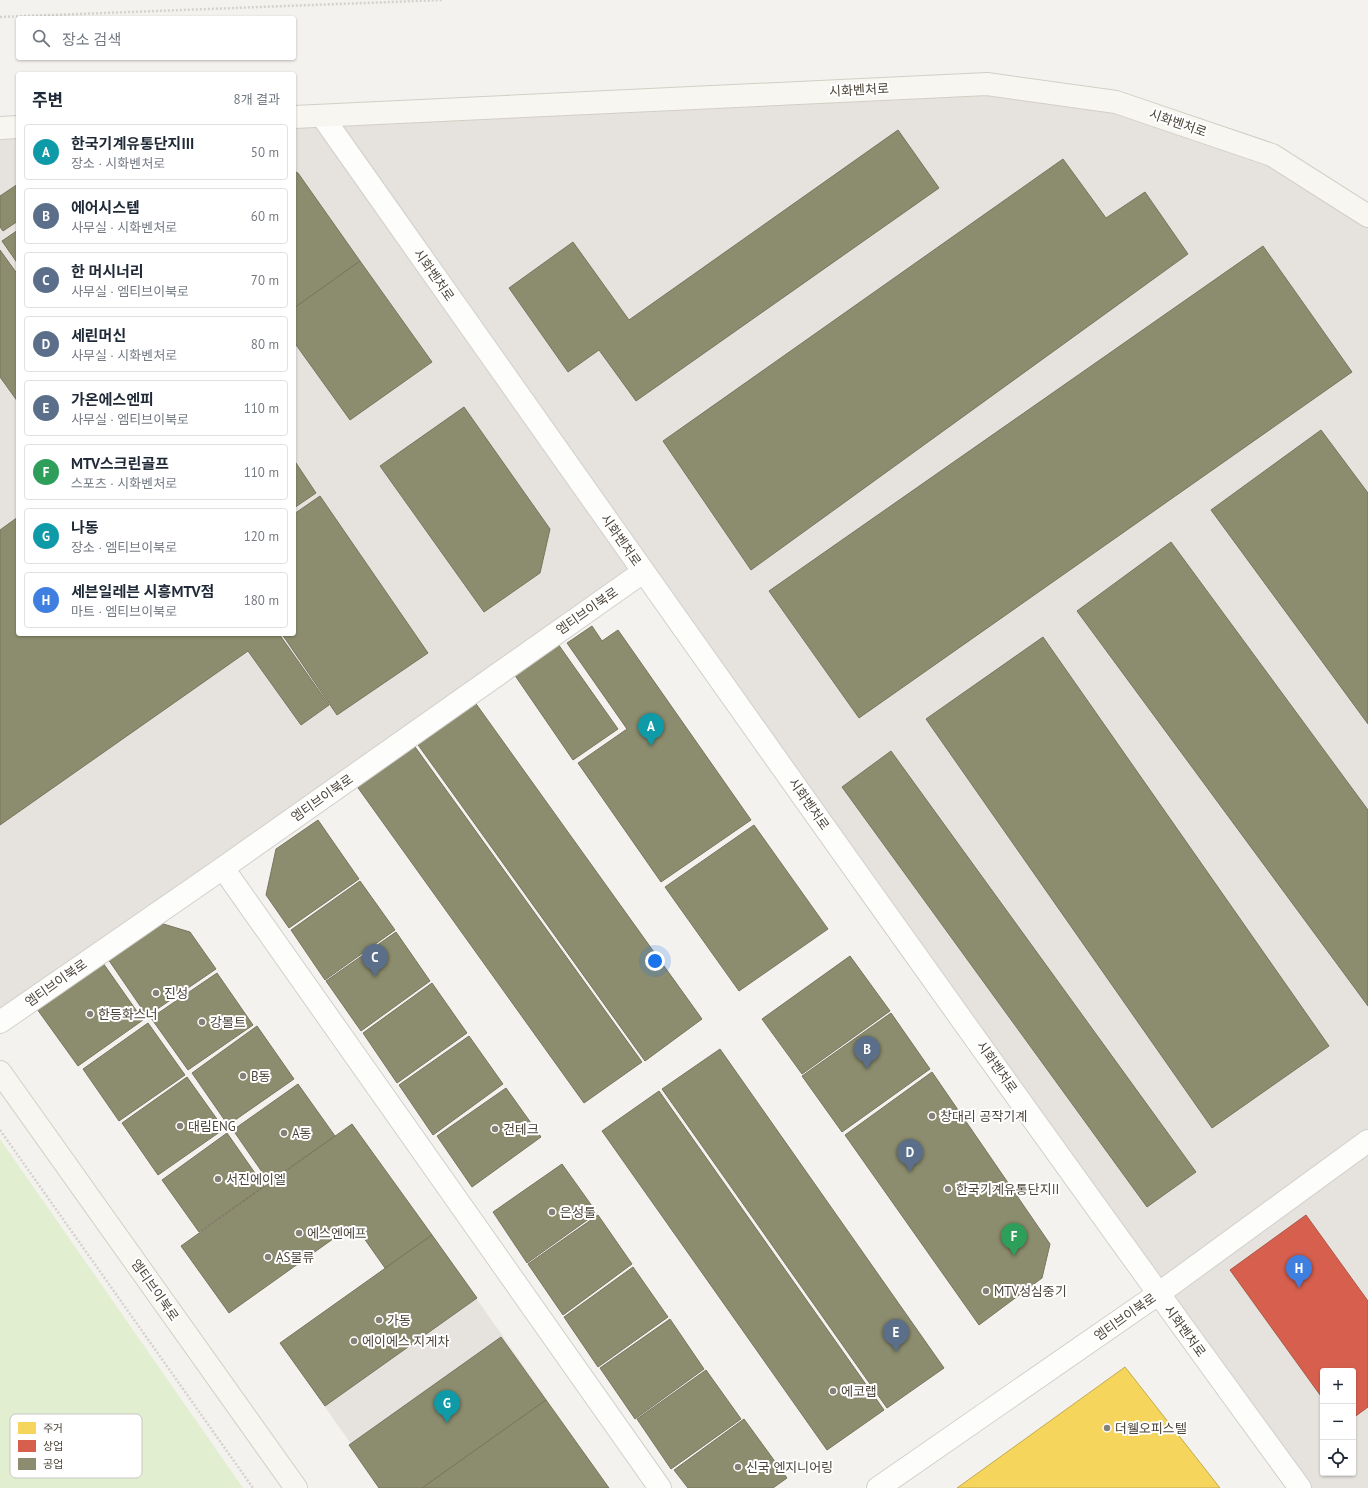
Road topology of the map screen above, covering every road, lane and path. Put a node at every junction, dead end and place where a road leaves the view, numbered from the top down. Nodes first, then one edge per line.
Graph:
1 (442, 0) edge
2 (16, 16) edge
3 (26, 16) edge
4 (0, 17) edge
5 (322, 116) junction
6 (296, 117) edge
7 (16, 127) edge
8 (0, 128) edge
9 (1368, 216) edge
10 (643, 572) junction
11 (223, 868) junction
12 (0, 1022) edge
13 (0, 1072) edge
14 (0, 1130) edge
15 (1368, 1141) edge
16 (1158, 1294) junction
17 (253, 1488) edge
18 (296, 1488) edge
19 (660, 1488) edge
20 (878, 1488) edge
21 (1300, 1488) edge

1 - 3 path
2 - 4 path
5 - 6 street, 시화벤처로
5 - 9 street, 시화벤처로
5 - 10 street, 시화벤처로
7 - 8 street
10 - 11 street, 엠티브이북로
10 - 16 street, 시화벤처로
11 - 12 street, 엠티브이북로
11 - 19 street
13 - 18 street, 엠티브이북로
14 - 17 path
15 - 16 street, 엠티브이북로
16 - 20 street, 엠티브이북로
16 - 21 street, 시화벤처로

